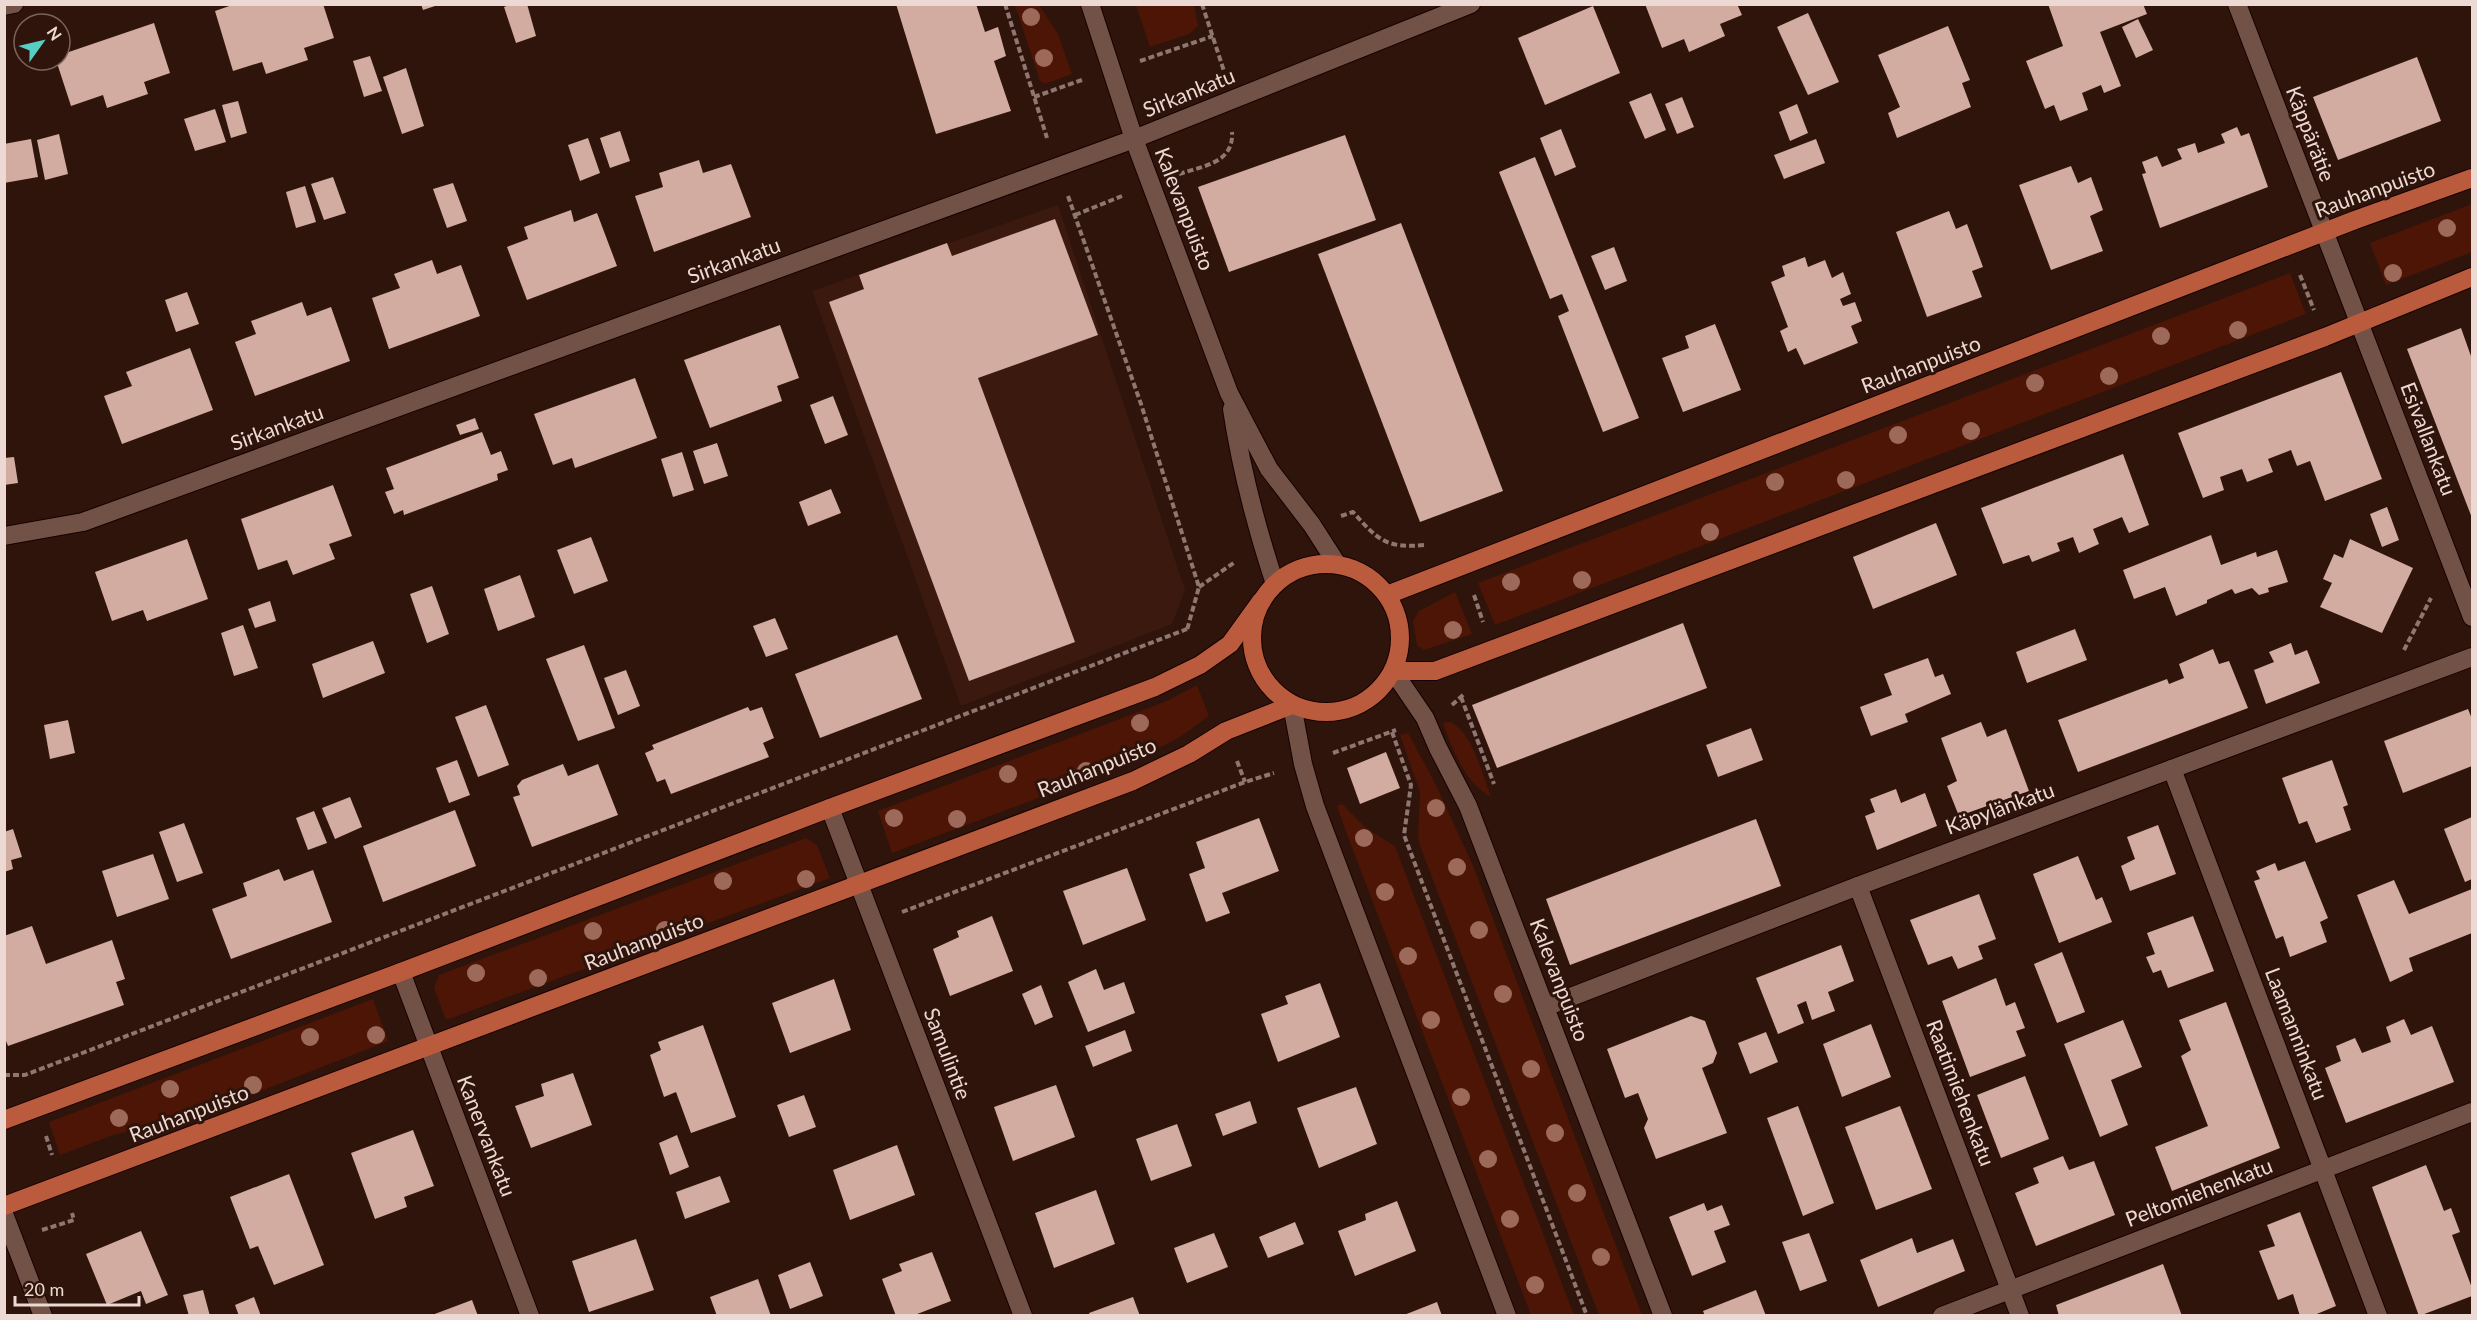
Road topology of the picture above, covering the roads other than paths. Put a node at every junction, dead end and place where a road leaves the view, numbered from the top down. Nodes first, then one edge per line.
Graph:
1 (14, 4) edge
2 (1090, 4) edge
3 (1471, 4) edge
4 (2237, 4) edge
5 (4, 6) edge
6 (1134, 139) junction
7 (2472, 178) edge
8 (2323, 233) junction
9 (2472, 277) edge
10 (2341, 278) joint
11 (2358, 323) junction
12 (1229, 393) junction
13 (4, 536) edge
14 (1337, 564) junction
15 (1275, 584) junction
16 (1387, 595) junction
17 (1261, 601) junction
18 (2472, 617) edge
19 (2472, 657) edge
20 (1393, 671) junction
21 (1292, 705) junction
22 (2172, 769) junction
23 (830, 808) junction
24 (859, 885) junction
25 (1858, 886) junction
26 (400, 972) junction
27 (1545, 1007) junction
28 (429, 1047) junction
29 (2472, 1112) edge
30 (4, 1120) edge
31 (2323, 1170) junction
32 (4, 1206) edge
33 (4, 1214) edge
34 (2010, 1290) junction
35 (43, 1316) edge
36 (530, 1316) edge
37 (1023, 1316) edge
38 (1507, 1316) edge
39 (1663, 1316) edge
40 (1942, 1316) edge
41 (2020, 1316) edge
42 (2378, 1316) edge

1 - 5 street
2 - 6 street, Kalevanpuisto
3 - 6 street, Sirkankatu
4 - 8 street, Käppärätie
6 - 12 street, Kalevanpuisto
6 - 13 street, Sirkankatu
7 - 8 main road, Rauhanpuisto
8 - 10 street, Käppärätie
8 - 16 main road, Rauhanpuisto
9 - 11 main road
10 - 11 street, Esivallankatu
11 - 18 street, Esivallankatu
11 - 20 main road
12 - 14 street, Kalevanpuisto
12 - 15 street, Kalevanpuisto
14 - 15 main road
14 - 16 main road
15 - 17 main road
16 - 20 main road
17 - 21 main road
17 - 23 main road
19 - 22 street, Käpylänkatu
20 - 21 main road
20 - 27 street, Kalevanpuisto
21 - 24 main road, Rauhanpuisto
21 - 38 street
22 - 25 street, Käpylänkatu
22 - 31 street, Laamanninkatu
23 - 24 street, Samulintie
23 - 26 main road
24 - 28 main road, Rauhanpuisto
24 - 37 street, Samulintie
25 - 27 street, Käpylänkatu
25 - 34 street, Raatimiehenkatu
26 - 28 street, Kanervankatu
26 - 30 main road
27 - 39 street, Kalevanpuisto
28 - 32 main road, Rauhanpuisto
28 - 36 street, Kanervankatu
29 - 31 street, Peltomiehenkatu
31 - 34 street, Peltomiehenkatu
31 - 42 street, Laamanninkatu
33 - 35 street
34 - 40 street, Peltomiehenkatu
34 - 41 street, Raatimiehenkatu

